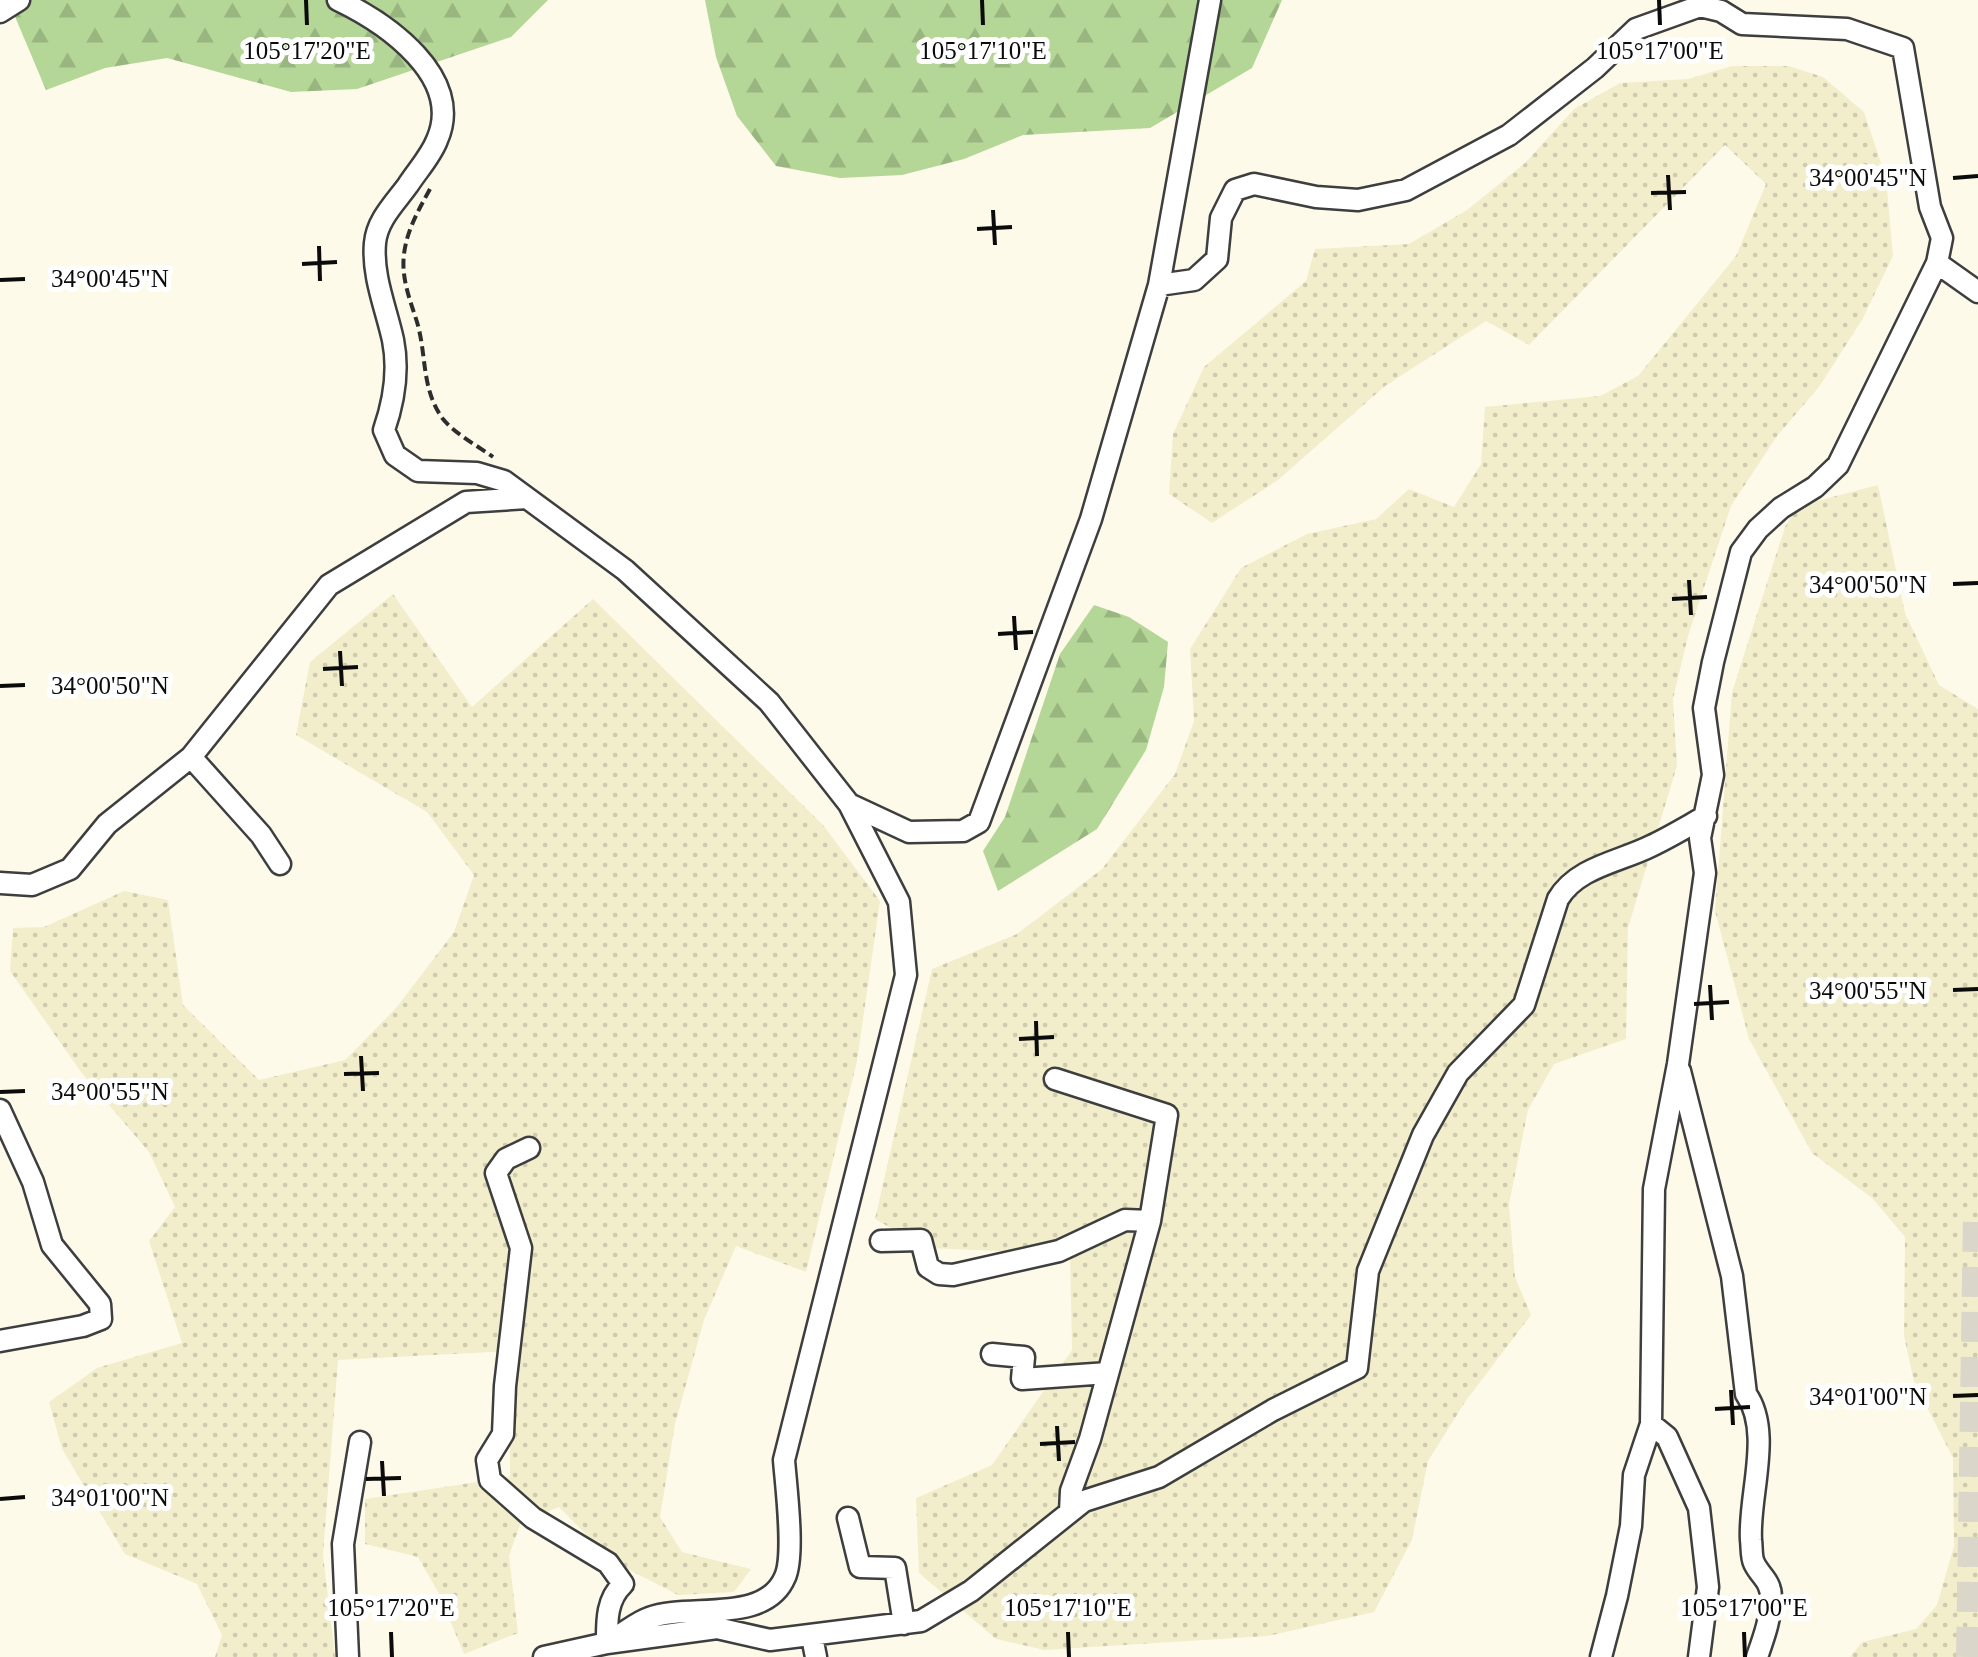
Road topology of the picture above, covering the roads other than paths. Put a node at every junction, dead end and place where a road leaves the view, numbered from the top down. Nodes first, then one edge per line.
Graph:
1 (19, 0) edge
2 (338, 0) edge
3 (1210, 0) edge
4 (0, 12) edge
5 (1936, 263) junction
6 (1159, 286) junction
7 (1978, 292) edge
8 (527, 498) junction
9 (191, 757) junction
10 (849, 804) junction
11 (1706, 816) junction
12 (280, 864) dead end
13 (0, 883) edge
14 (1678, 1064) junction
15 (1055, 1079) dead end
16 (0, 1110) edge
17 (529, 1148) dead end
18 (1150, 1220) junction
19 (881, 1241) dead end
20 (0, 1341) edge
21 (992, 1354) dead end
22 (1108, 1373) junction
23 (1651, 1424) junction
24 (360, 1442) dead end
25 (1070, 1512) junction
26 (848, 1518) dead end
27 (904, 1624) junction
28 (814, 1647) edge
29 (602, 1650) edge
30 (1600, 1656) edge
31 (348, 1657) edge
32 (544, 1657) edge
33 (1700, 1657) edge
34 (1756, 1657) edge

1 - 4 street
2 - 8 street
3 - 6 street
5 - 6 street
5 - 7 street
5 - 11 street
6 - 10 street
8 - 9 street
8 - 10 street
9 - 12 street
9 - 13 street
10 - 29 street
11 - 14 street
11 - 25 street
14 - 23 street
14 - 34 street
15 - 18 street
16 - 20 street
17 - 29 street
18 - 19 street
18 - 22 street
21 - 22 street
22 - 25 street
23 - 30 street
23 - 33 street
24 - 31 street
25 - 27 street
26 - 27 street
27 - 28 street
28 - 29 street
29 - 32 street

